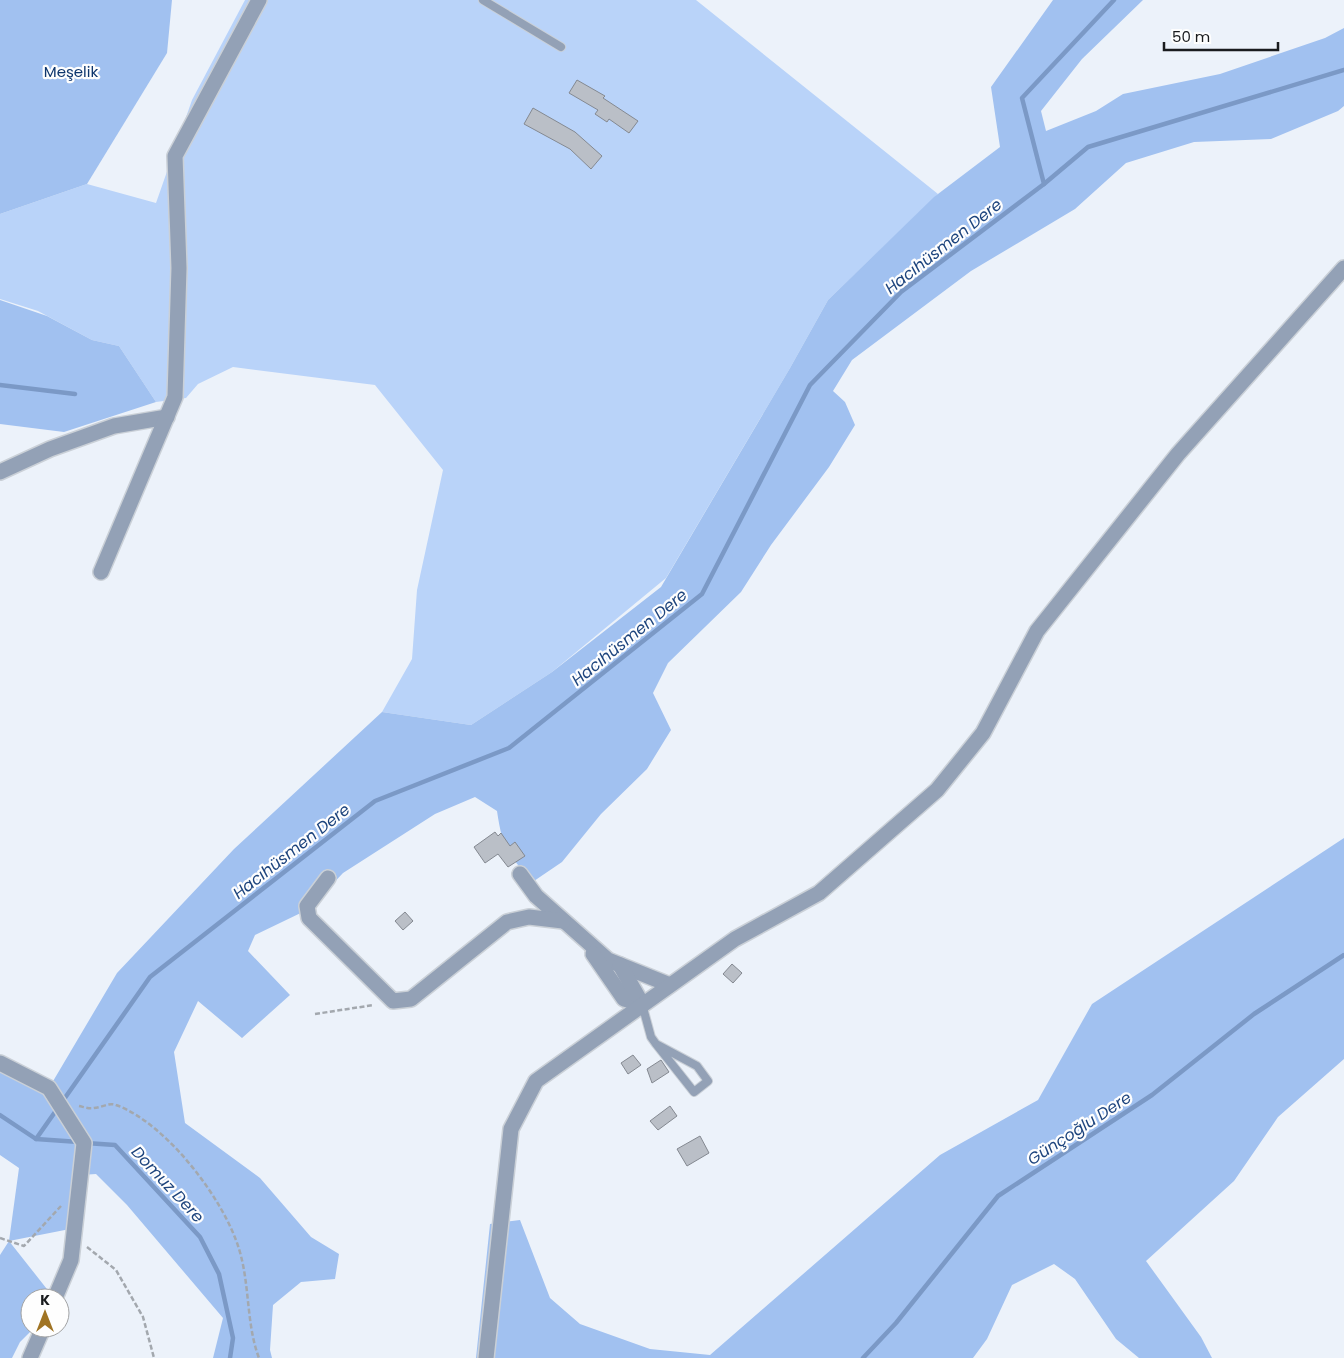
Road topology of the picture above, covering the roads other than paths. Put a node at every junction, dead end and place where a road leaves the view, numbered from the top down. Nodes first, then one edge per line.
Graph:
1 (259, 0) edge
2 (483, 0) edge
3 (561, 47) dead end
4 (1344, 268) edge
5 (167, 417) junction
6 (0, 472) edge
7 (101, 572) dead end
8 (520, 874) dead end
9 (328, 878) dead end
10 (563, 921) junction
11 (584, 940) junction
12 (620, 965) junction
13 (670, 985) junction
14 (642, 1004) junction
15 (656, 1044) junction
16 (0, 1063) edge
17 (59, 1288) edge
18 (38, 1338) edge
19 (30, 1358) edge
20 (486, 1358) edge

1 - 5 street
2 - 3 lane
4 - 13 street
5 - 6 street
5 - 7 street
8 - 10 street
9 - 10 street
10 - 11 street
11 - 12 street
11 - 14 street
12 - 13 street
12 - 14 street
13 - 14 street
14 - 15 lane
14 - 20 street
15 - 15 lane
16 - 17 street
18 - 19 street

